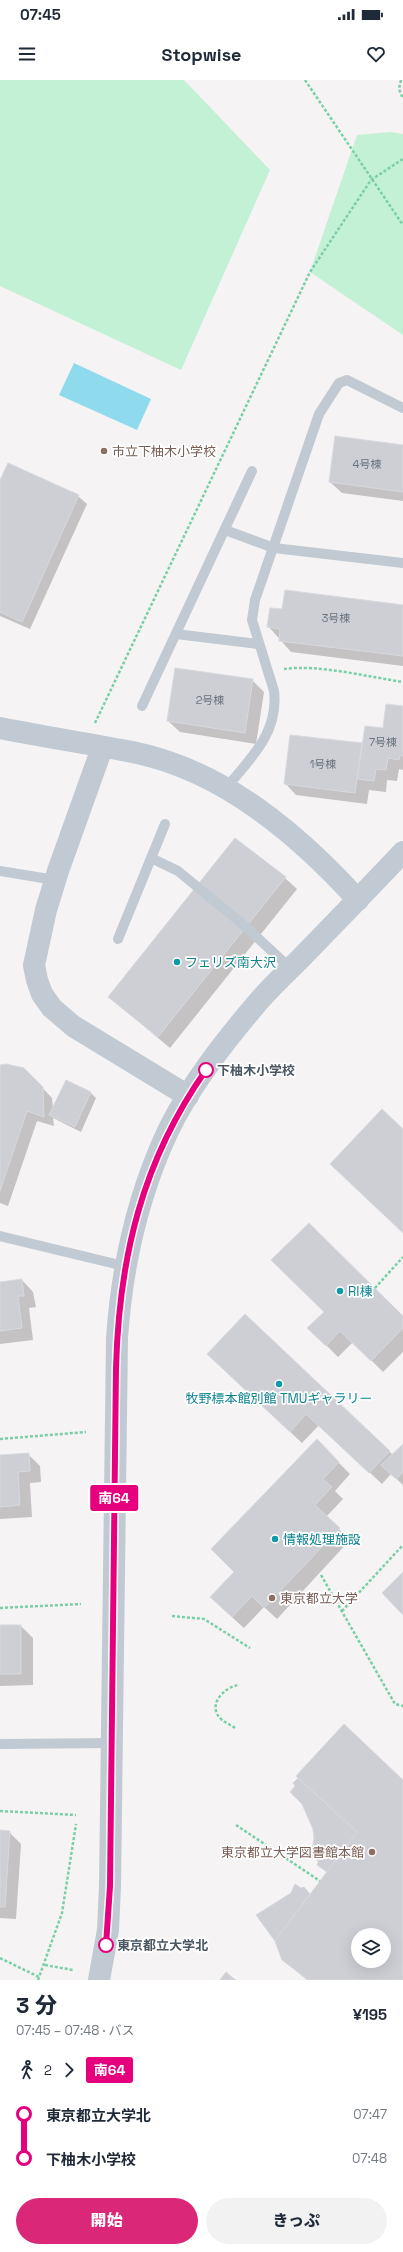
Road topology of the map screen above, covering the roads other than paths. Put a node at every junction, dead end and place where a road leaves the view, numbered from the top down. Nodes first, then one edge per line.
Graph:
1 (403, 408) edge
2 (252, 471) dead end
3 (225, 530) junction
4 (274, 548) junction
5 (403, 564) edge
6 (176, 634) junction
7 (258, 644) junction
8 (142, 706) dead end
9 (0, 728) edge
10 (102, 748) junction
11 (226, 788) junction
12 (165, 824) dead end
13 (403, 852) edge
14 (151, 858) junction
15 (0, 870) edge
16 (55, 880) junction
17 (358, 900) junction
18 (118, 939) dead end
19 (291, 969) junction
20 (188, 1096) junction
21 (0, 1236) edge
22 (124, 1266) junction
23 (112, 1743) junction
24 (0, 1744) edge
25 (99, 1980) edge

1 - 4 lane
2 - 3 lane
3 - 4 lane
3 - 6 lane
4 - 5 lane
4 - 7 lane
6 - 7 lane
6 - 8 lane
7 - 11 lane
9 - 10 street
10 - 11 street
10 - 16 street
11 - 17 street
12 - 14 lane
13 - 17 street
14 - 18 lane
14 - 19 lane
15 - 16 lane
16 - 20 street
17 - 19 street
19 - 20 street
20 - 22 street
21 - 22 lane
22 - 23 street
23 - 24 lane
23 - 25 street

